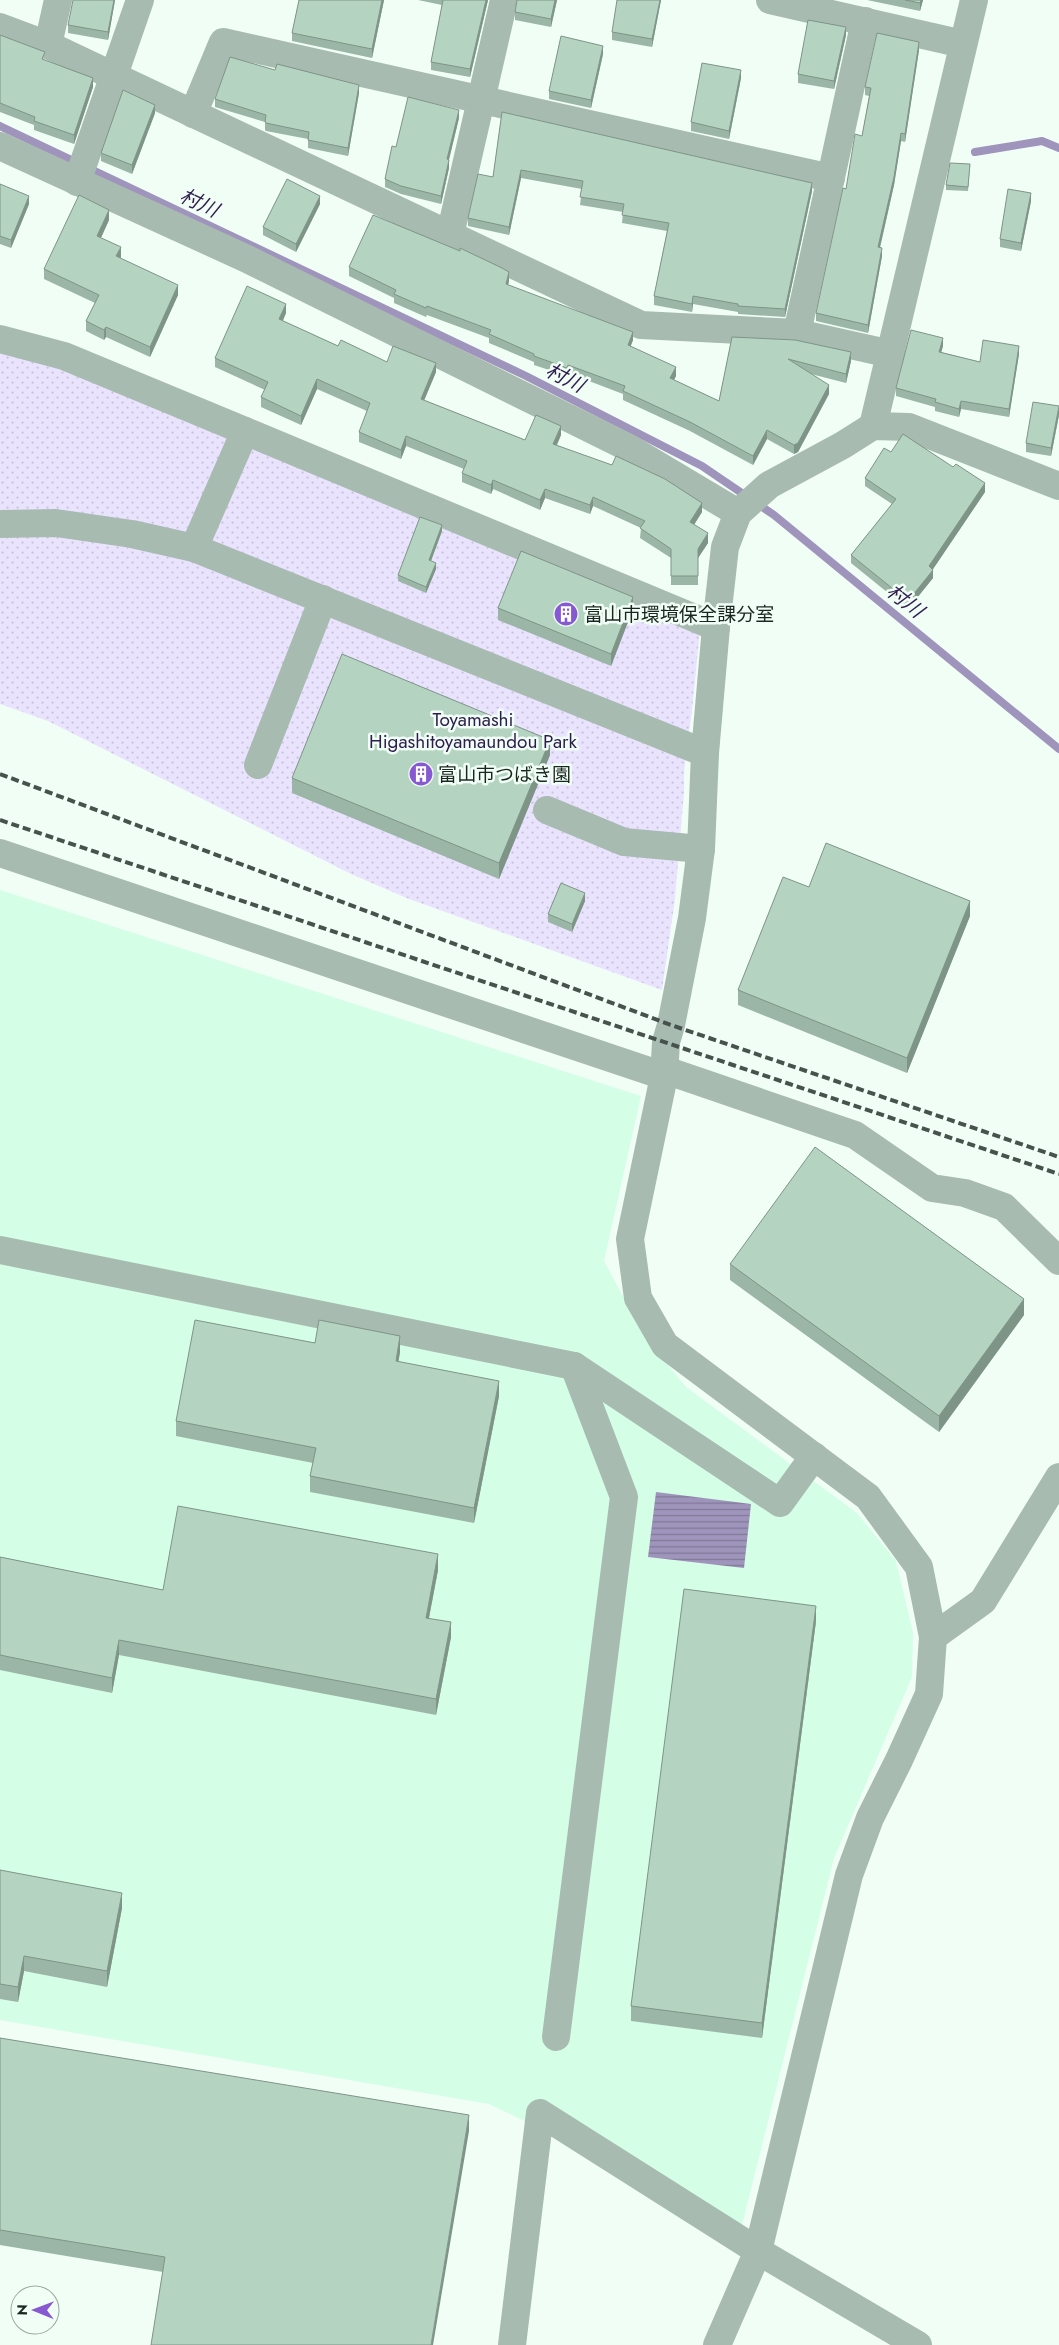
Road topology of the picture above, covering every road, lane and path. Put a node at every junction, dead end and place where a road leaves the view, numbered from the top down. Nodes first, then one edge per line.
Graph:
1 (58, 0) edge
2 (140, 0) edge
3 (504, 0) edge
4 (770, 0) edge
5 (974, 0) edge
6 (865, 22) junction
7 (0, 27) edge
8 (963, 44) junction
9 (48, 45) junction
10 (114, 76) junction
11 (481, 100) junction
12 (193, 114) junction
13 (0, 146) edge
14 (831, 178) junction
15 (78, 182) junction
16 (450, 235) junction
17 (797, 334) junction
18 (0, 339) edge
19 (891, 354) junction
20 (873, 426) junction
21 (246, 432) junction
22 (1059, 486) edge
23 (739, 512) junction
24 (0, 524) edge
25 (194, 548) junction
26 (322, 599) junction
27 (716, 627) junction
28 (704, 753) junction
29 (258, 765) dead end
30 (547, 810) dead end
31 (701, 849) junction
32 (0, 853) edge
33 (664, 1073) junction
34 (0, 1250) edge
35 (1059, 1261) edge
36 (574, 1366) junction
37 (814, 1456) junction
38 (1059, 1477) edge
39 (933, 1637) junction
40 (556, 2037) dead end
41 (758, 2251) junction
42 (512, 2345) edge
43 (717, 2345) edge
44 (918, 2345) edge

1 - 9 street
2 - 10 street
3 - 11 street
4 - 6 street
5 - 8 street
6 - 8 street
6 - 14 street
7 - 9 street
8 - 19 street
9 - 10 street
10 - 12 street
10 - 15 street
11 - 12 street
11 - 14 street
11 - 16 street
12 - 16 street
13 - 15 street
14 - 17 street
15 - 23 street
16 - 17 street
17 - 19 street
18 - 21 street
19 - 20 street
20 - 22 street
20 - 23 street
21 - 25 street
21 - 27 street
23 - 27 street
24 - 25 street
25 - 26 street
26 - 28 street
26 - 29 street
27 - 28 street
28 - 31 street
30 - 31 street
31 - 33 street
32 - 33 street
33 - 35 street
33 - 37 street
34 - 36 street
36 - 37 street
36 - 40 street
37 - 39 street
38 - 39 street
39 - 41 street
41 - 42 street
41 - 43 street
41 - 44 street

